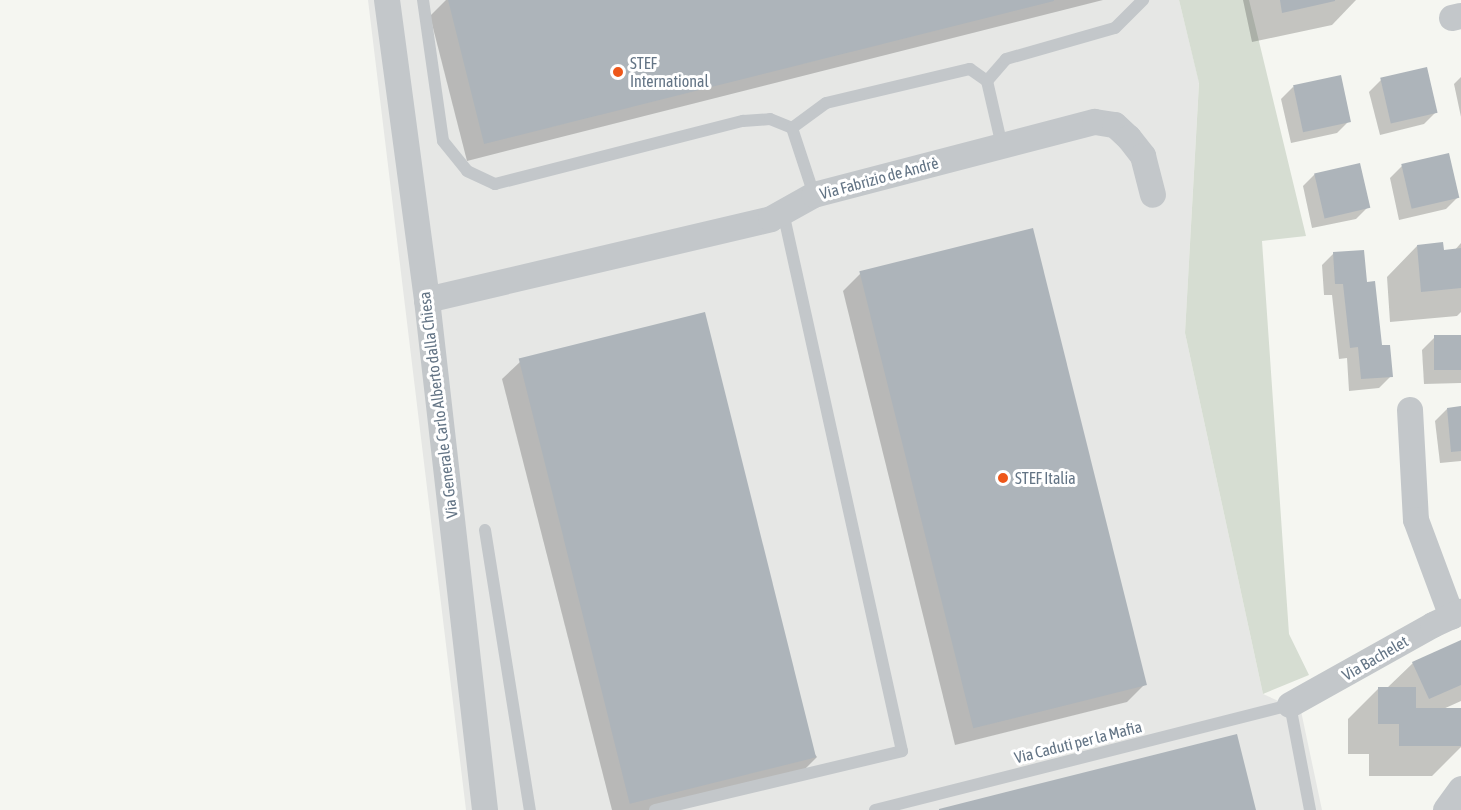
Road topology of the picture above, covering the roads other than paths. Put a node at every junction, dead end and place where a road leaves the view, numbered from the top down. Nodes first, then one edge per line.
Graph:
1 (387, 0) edge
2 (423, 0) edge
3 (1143, 0) edge
4 (987, 81) junction
5 (792, 128) junction
6 (1002, 146) junction
7 (814, 195) junction
8 (1153, 195) dead end
9 (783, 212) junction
10 (427, 300) junction
11 (1410, 410) dead end
12 (485, 530) dead end
13 (1456, 614) edge
14 (1290, 705) junction
15 (1461, 789) edge
16 (485, 810) edge
17 (530, 810) edge
18 (655, 810) edge
19 (875, 810) edge
20 (1310, 810) edge
21 (1446, 810) edge

1 - 10 street, Via Generale Carlo Alberto dalla Chiesa
2 - 5 lane
3 - 4 lane
4 - 5 lane
4 - 6 lane
5 - 7 lane
6 - 7 street, Via Fabrizio de Andrè
6 - 8 street, Via Fabrizio de Andrè
7 - 9 street, Via Fabrizio de Andrè
9 - 10 street, Via Fabrizio de Andrè
9 - 18 lane
10 - 16 street, Via Generale Carlo Alberto dalla Chiesa
11 - 13 street
12 - 17 lane
13 - 14 street, Via Bachelet
14 - 19 lane, Via Caduti per la Mafia
14 - 20 lane
15 - 21 street

